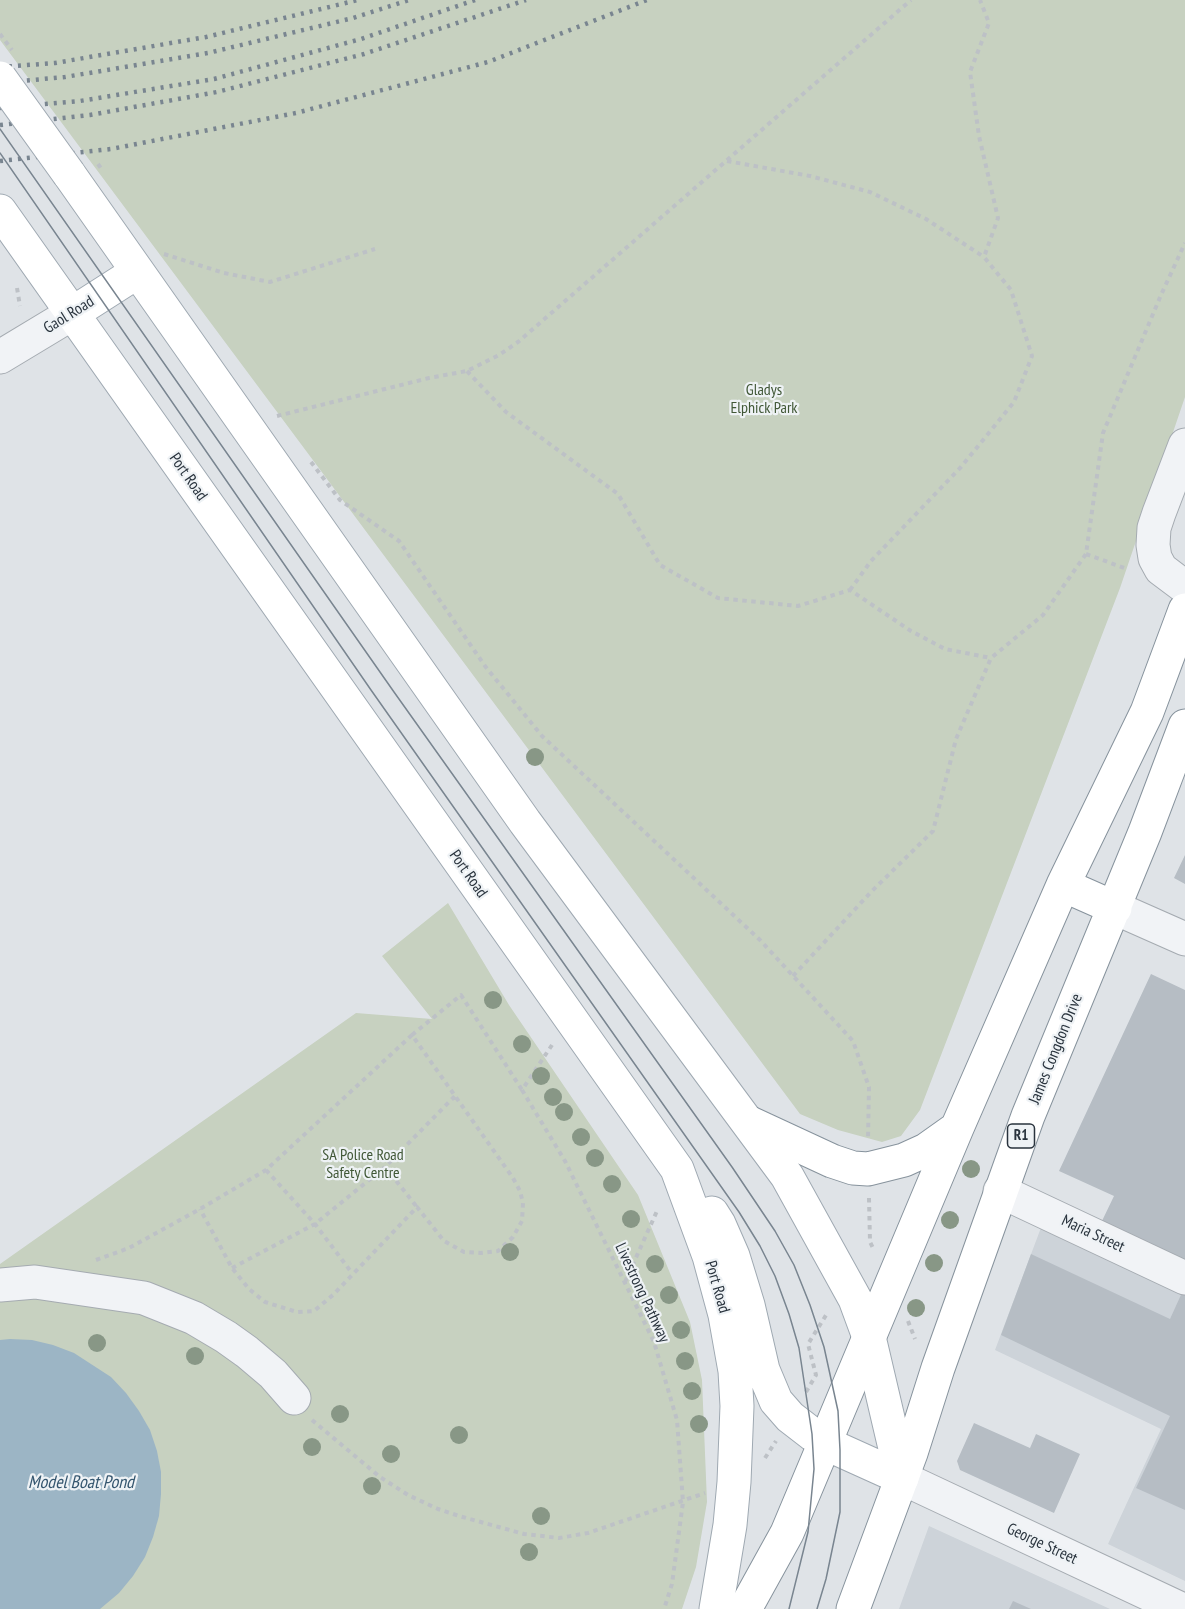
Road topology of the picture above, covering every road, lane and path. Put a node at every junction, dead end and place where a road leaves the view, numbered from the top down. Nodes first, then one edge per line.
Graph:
1 (911, 0) edge
2 (980, 0) edge
3 (0, 78) edge
4 (727, 161) junction
5 (103, 171) dead end
6 (109, 179) dead end
7 (0, 211) edge
8 (1185, 243) edge
9 (158, 245) dead end
10 (375, 249) dead end
11 (164, 254) junction
12 (984, 257) junction
13 (170, 263) dead end
14 (137, 272) junction
15 (72, 313) junction
16 (0, 357) edge
17 (466, 371) junction
18 (271, 407) dead end
19 (277, 416) junction
20 (284, 425) dead end
21 (1185, 445) edge
22 (305, 453) dead end
23 (850, 590) junction
24 (1185, 605) edge
25 (991, 658) junction
26 (1185, 726) edge
27 (1063, 885) junction
28 (1115, 908) junction
29 (1185, 939) edge
30 (793, 976) junction
31 (569, 1018) junction
32 (412, 1035) junction
33 (522, 1090) junction
34 (456, 1095) junction
35 (750, 1123) junction
36 (957, 1128) junction
37 (868, 1141) dead end
38 (385, 1167) junction
39 (677, 1169) junction
40 (266, 1170) junction
41 (869, 1187) dead end
42 (1000, 1191) junction
43 (417, 1206) junction
44 (200, 1209) junction
45 (657, 1211) dead end
46 (315, 1224) junction
47 (870, 1242) dead end
48 (87, 1263) dead end
49 (232, 1268) junction
50 (352, 1273) junction
51 (1185, 1278) edge
52 (625, 1282) junction
53 (0, 1285) edge
54 (869, 1337) junction
55 (808, 1344) dead end
56 (816, 1375) dead end
57 (294, 1398) joint
58 (825, 1442) junction
59 (903, 1478) junction
60 (711, 1491) dead end
61 (682, 1502) junction
62 (664, 1609) edge
63 (716, 1609) edge
64 (745, 1609) edge
65 (853, 1609) edge
66 (1181, 1609) edge

1 - 4 path
2 - 12 path
3 - 14 main road, bridge
4 - 12 path
4 - 17 path
5 - 6 path
7 - 15 main road, Port Road
8 - 25 path
9 - 11 path
10 - 11 path
11 - 13 path
12 - 23 path
14 - 15 main road, Gaol Road
14 - 35 main road
15 - 16 street, Gaol Road
15 - 31 main road, Port Road
17 - 19 path
17 - 23 path
18 - 19 path
19 - 20 path
21 - 24 street
22 - 30 path
23 - 25 path
24 - 27 main road
25 - 30 path
26 - 28 main road, James Congdon Drive / R1
27 - 28 main road
27 - 36 main road
28 - 29 street
28 - 42 main road, James Congdon Drive / R1
30 - 37 path
31 - 33 path
31 - 39 main road, Port Road
32 - 33 path, Livestrong Pathway
32 - 34 path
32 - 40 path
33 - 52 path, Livestrong Pathway
34 - 38 path
34 - 43 path
35 - 36 main road
35 - 54 main road
36 - 54 main road
38 - 43 path
38 - 46 path
39 - 58 main road
39 - 63 main road, Port Road
40 - 44 path
40 - 46 path
41 - 47 path
42 - 51 street, Maria Street
42 - 59 main road, James Congdon Drive / R1
43 - 50 path
44 - 48 path
44 - 49 path
45 - 52 path
46 - 49 path
46 - 50 path
49 - 50 path
52 - 61 path, Livestrong Pathway
53 - 57 street
54 - 58 main road
54 - 59 main road
55 - 56 path
57 - 61 path
58 - 59 main road
58 - 64 main road
59 - 65 main road, R1
59 - 66 street, George Street
60 - 61 path
61 - 62 path, Livestrong Pathway

